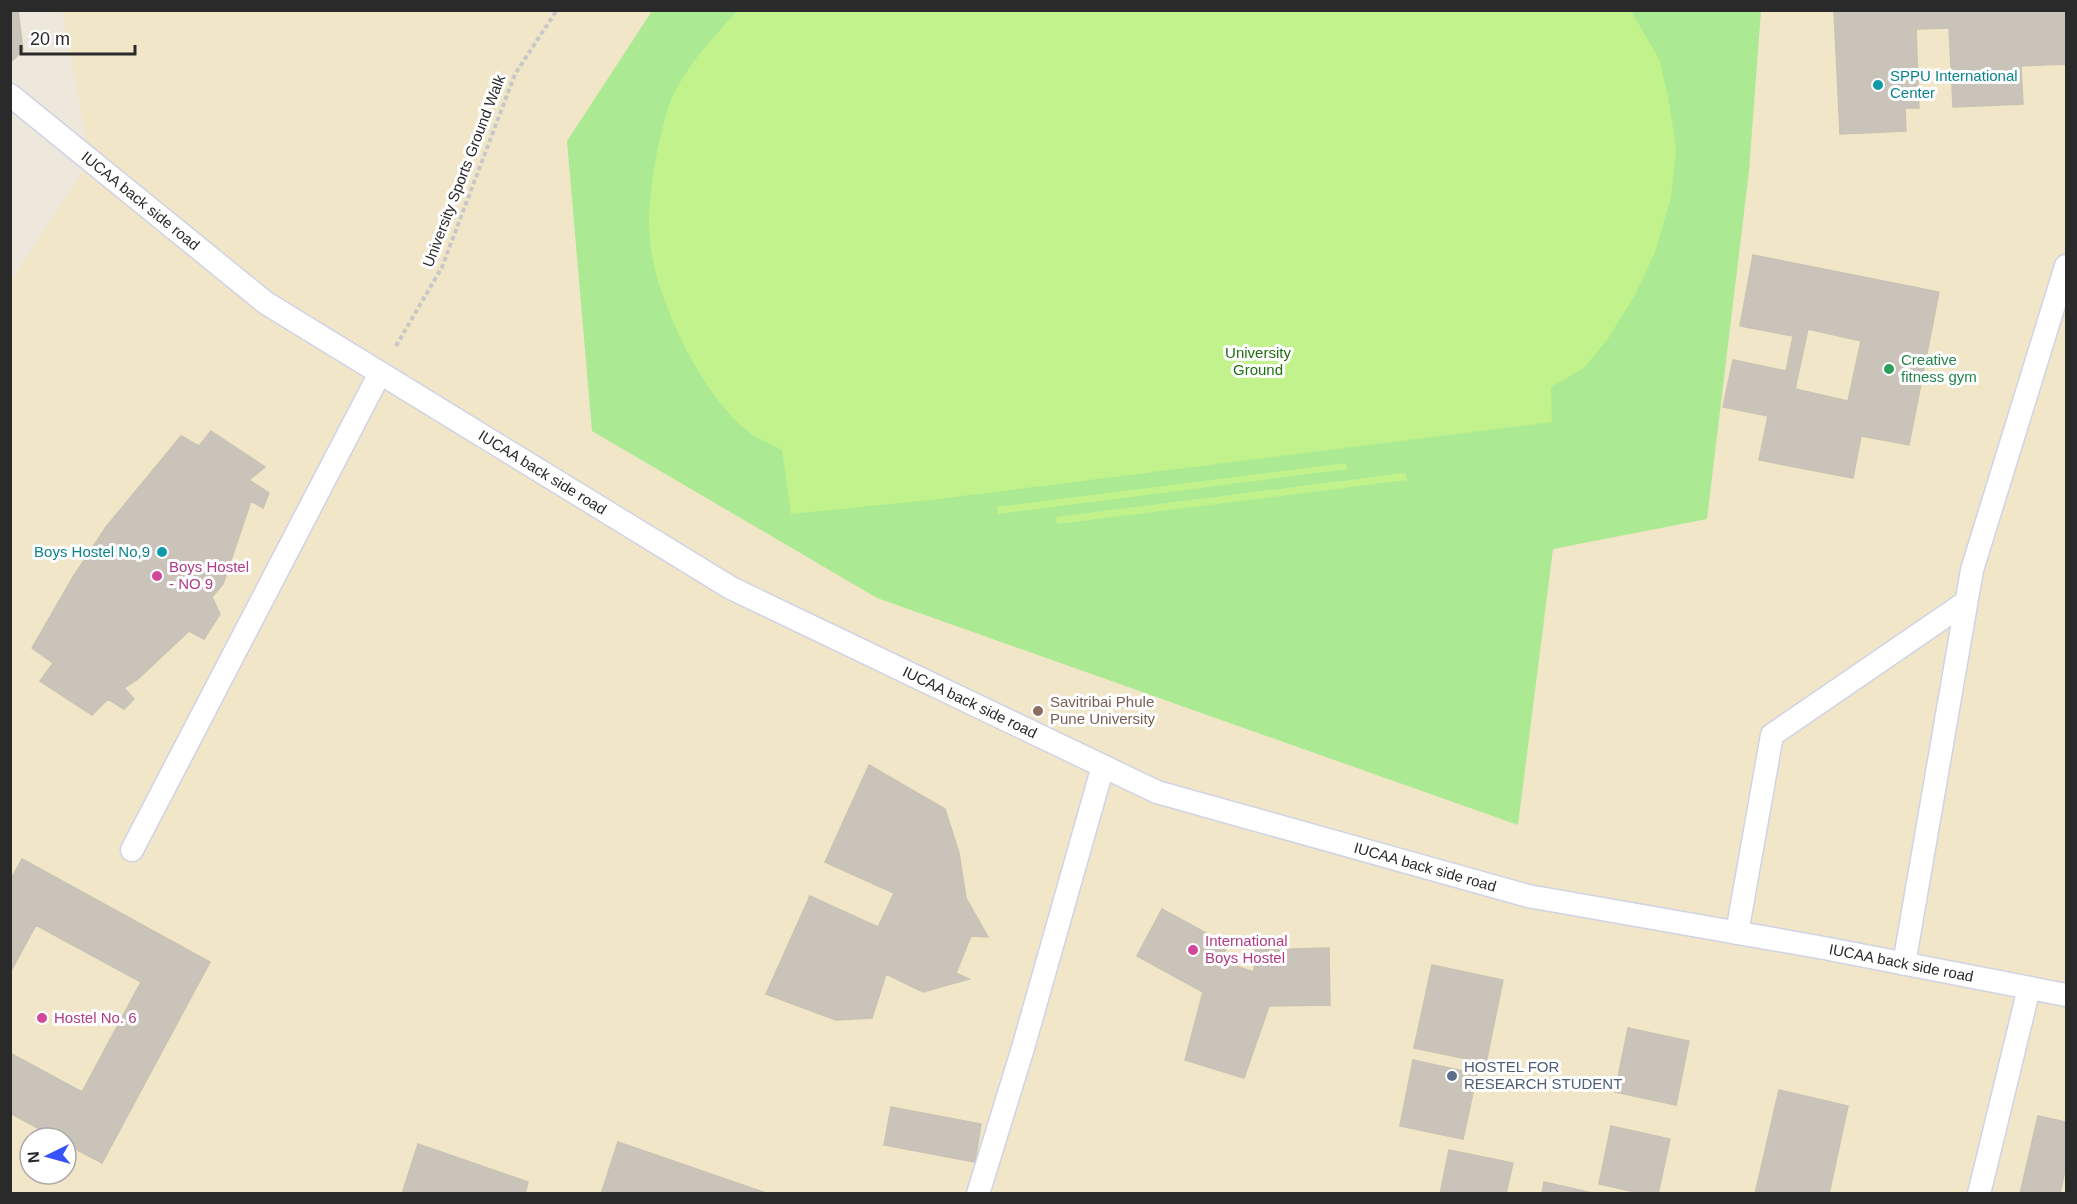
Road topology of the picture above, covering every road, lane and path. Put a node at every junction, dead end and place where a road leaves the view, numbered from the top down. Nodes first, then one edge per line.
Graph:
1 (557, 10) edge
2 (10, 95) edge
3 (2067, 266) edge
4 (380, 373) junction
5 (1966, 603) junction
6 (1103, 766) junction
7 (132, 850) dead end
8 (1737, 933) junction
9 (1904, 964) junction
10 (2029, 988) junction
11 (2067, 995) edge
12 (978, 1194) edge
13 (1979, 1194) edge

1 - 4 path, University Sports Ground Walk
2 - 4 lane, IUCAA back side road
3 - 5 lane
4 - 6 lane, IUCAA back side road
4 - 7 lane
5 - 8 lane
5 - 9 lane
6 - 8 lane, IUCAA back side road
6 - 12 lane
8 - 9 lane, IUCAA back side road
9 - 10 lane, IUCAA back side road
10 - 11 lane, IUCAA back side road
10 - 13 lane

